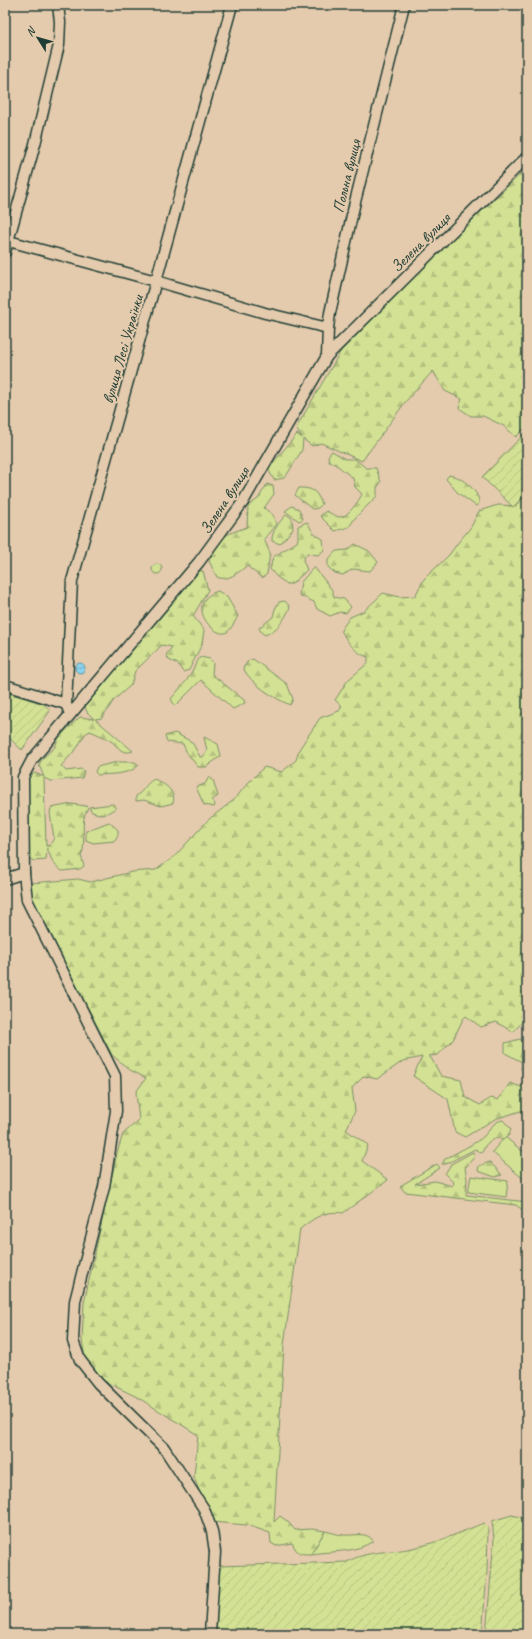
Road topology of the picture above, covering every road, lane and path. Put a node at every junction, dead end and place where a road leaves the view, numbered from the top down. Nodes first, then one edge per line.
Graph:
1 (58, 5) edge
2 (232, 5) edge
3 (404, 5) edge
4 (527, 157) edge
5 (7, 240) edge
6 (5, 252) edge
7 (156, 281) junction
8 (328, 328) junction
9 (327, 356) junction
10 (5, 685) edge
11 (66, 704) junction
12 (70, 714) junction
13 (24, 873) junction
14 (5, 879) edge
15 (210, 1634) edge

1 - 5 street
2 - 7 street, вулиця Лесі Українки
3 - 8 street, Польна вулиця
4 - 9 street, Зелена вулиця
5 - 6 street
5 - 7 street
7 - 8 street
7 - 11 street, вулиця Лесі Українки
8 - 9 street, Польна вулиця
9 - 12 street, Зелена вулиця
10 - 11 street
11 - 12 street
12 - 13 street, Зелена вулиця
13 - 14 street
13 - 15 street, Зелена вулиця

